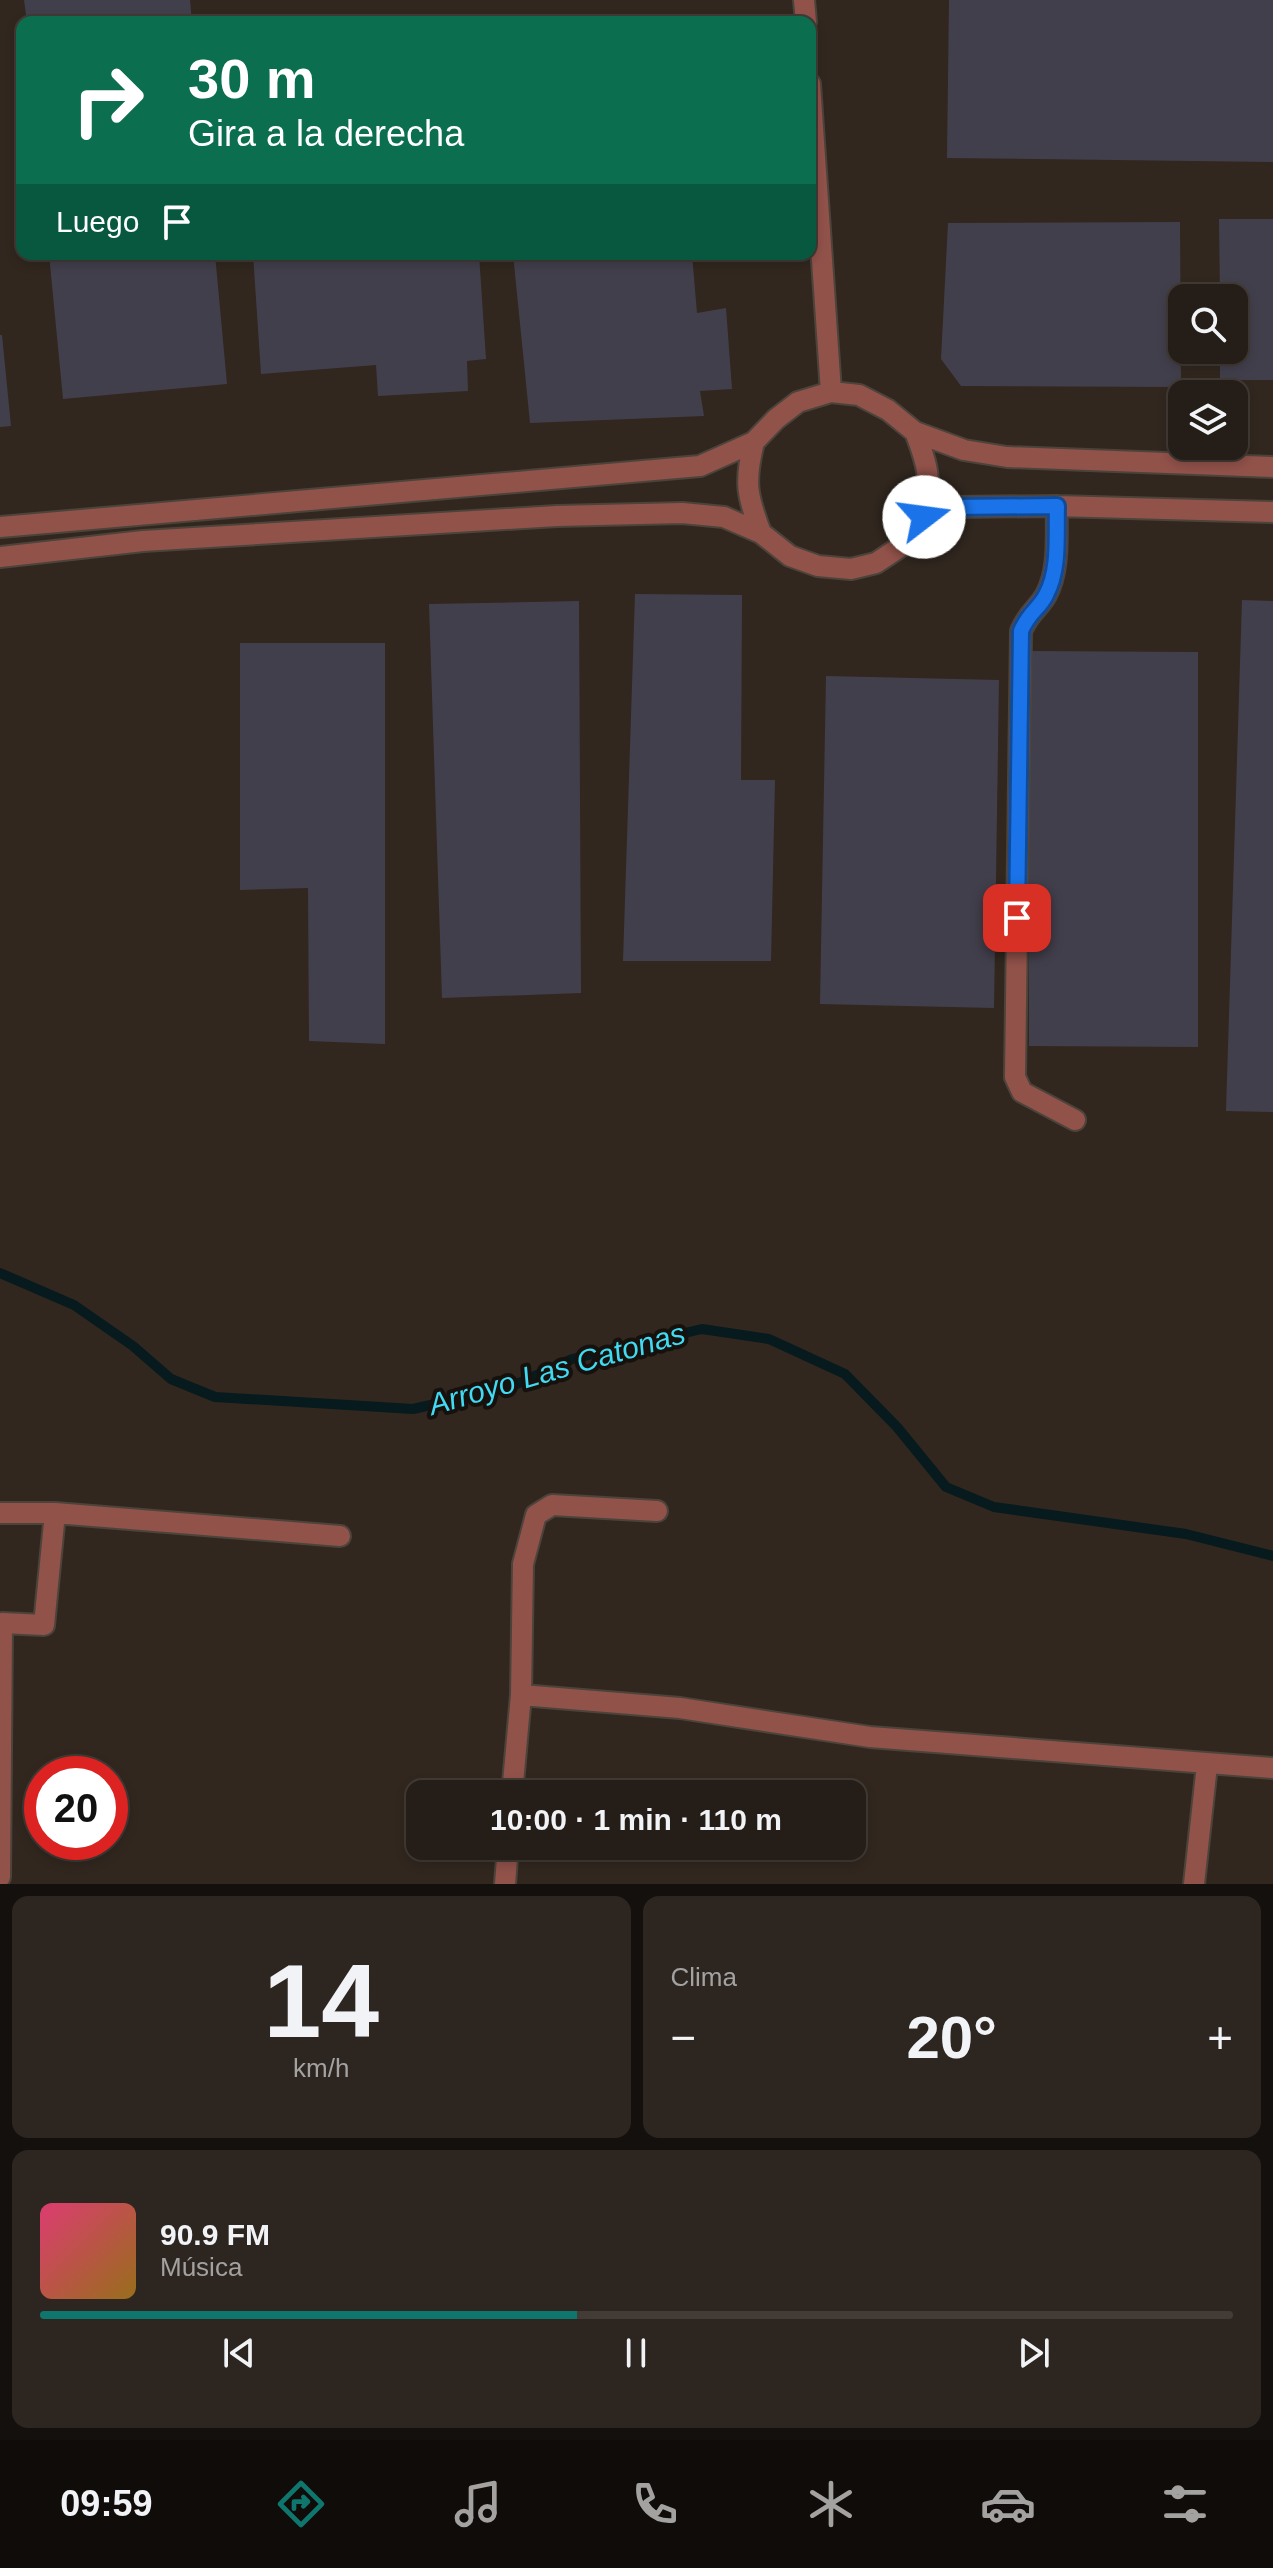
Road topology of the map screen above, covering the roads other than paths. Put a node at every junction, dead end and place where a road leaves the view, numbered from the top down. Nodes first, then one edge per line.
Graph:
1 (816, 172) edge
2 (831, 392) junction
3 (915, 432) junction
4 (754, 442) junction
5 (1273, 467) edge
6 (1057, 506) junction
7 (1273, 512) edge
8 (924, 517) junction
9 (0, 527) edge
10 (761, 533) junction
11 (0, 557) edge
12 (1075, 1120) dead end
13 (657, 1511) dead end
14 (0, 1513) edge
15 (55, 1513) junction
16 (340, 1536) dead end
17 (521, 1695) junction
18 (1207, 1765) junction
19 (1273, 1768) edge
20 (513, 1780) edge
21 (507, 1860) edge
22 (0, 1877) edge
23 (505, 1884) edge
24 (1194, 1884) edge

1 - 2 street
2 - 3 street
2 - 4 street
3 - 5 street
3 - 8 street
4 - 9 street
4 - 10 street
6 - 7 street
6 - 8 street
6 - 12 street
8 - 10 street
10 - 11 street
13 - 17 street
14 - 15 street
15 - 16 street
15 - 22 street
17 - 18 street
17 - 20 street
18 - 19 street
18 - 24 street
21 - 23 street

